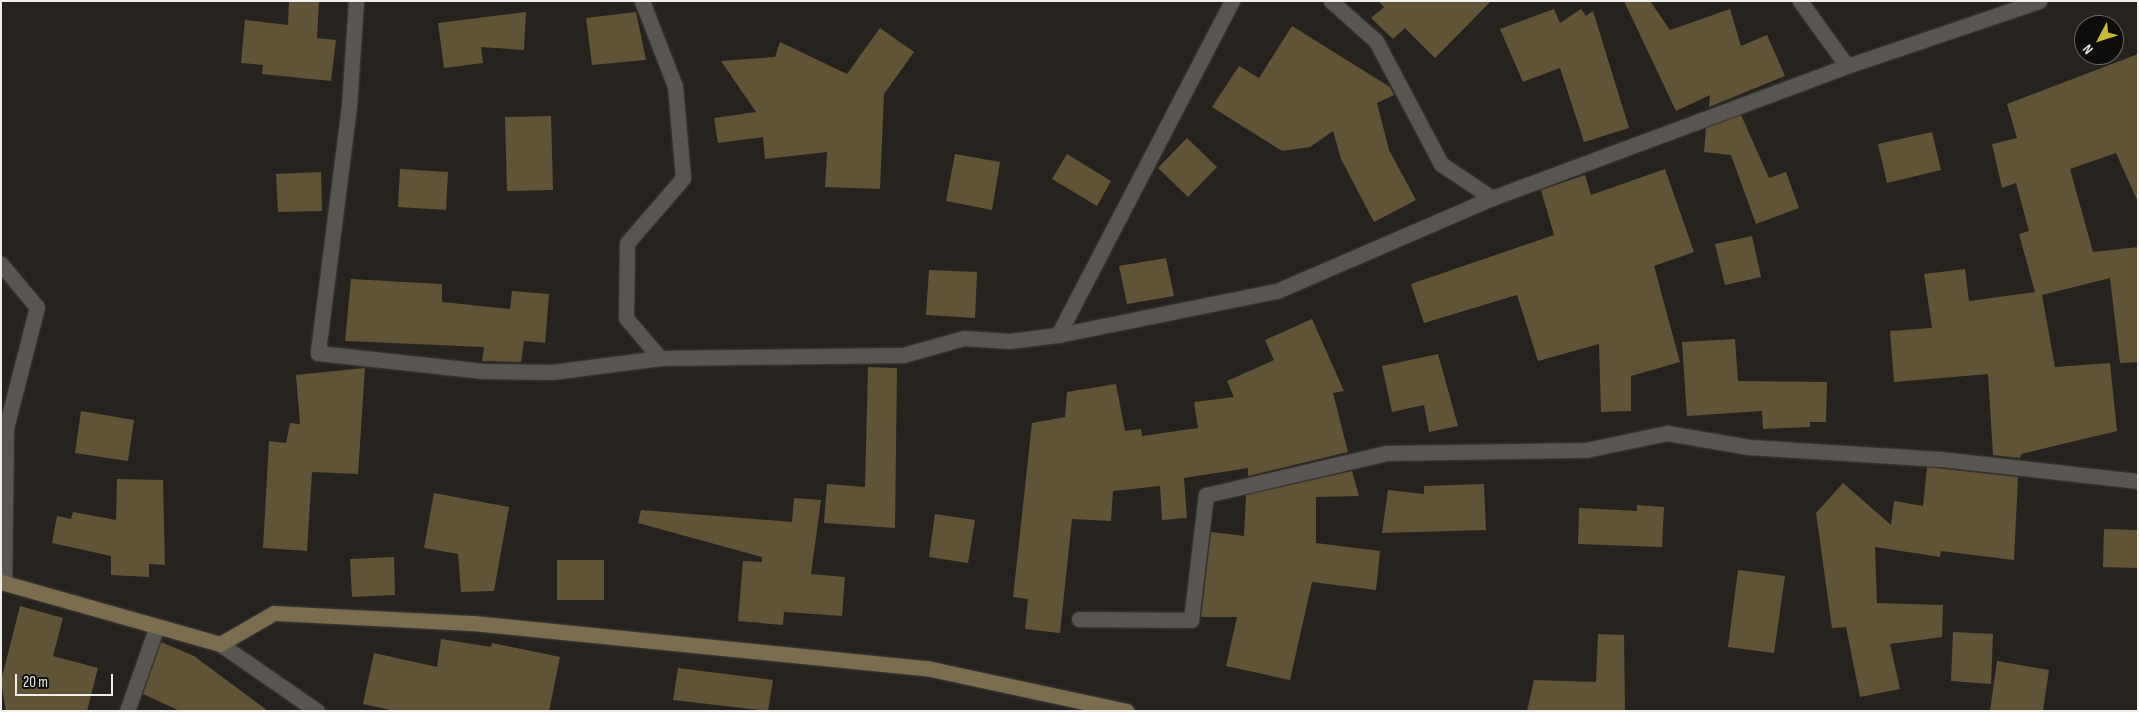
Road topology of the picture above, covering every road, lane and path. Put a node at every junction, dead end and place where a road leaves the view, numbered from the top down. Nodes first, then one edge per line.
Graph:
1 (356, 1) edge
2 (642, 1) edge
3 (1232, 1) edge
4 (1331, 1) edge
5 (1800, 1) edge
6 (2039, 1) edge
7 (1847, 66) junction
8 (1492, 198) junction
9 (1, 264) edge
10 (1058, 335) junction
11 (660, 358) junction
12 (2138, 481) edge
13 (2, 583) edge
14 (1079, 619) dead end
15 (157, 626) junction
16 (220, 644) junction
17 (127, 711) edge
18 (317, 711) edge
19 (1126, 711) edge

1 - 11 street
2 - 11 street
3 - 10 street
4 - 8 street
5 - 7 street
6 - 7 street
7 - 8 street
8 - 10 street
9 - 13 street
10 - 11 street
12 - 14 street
13 - 15 street
15 - 16 street
15 - 17 street
16 - 18 street
16 - 19 street

